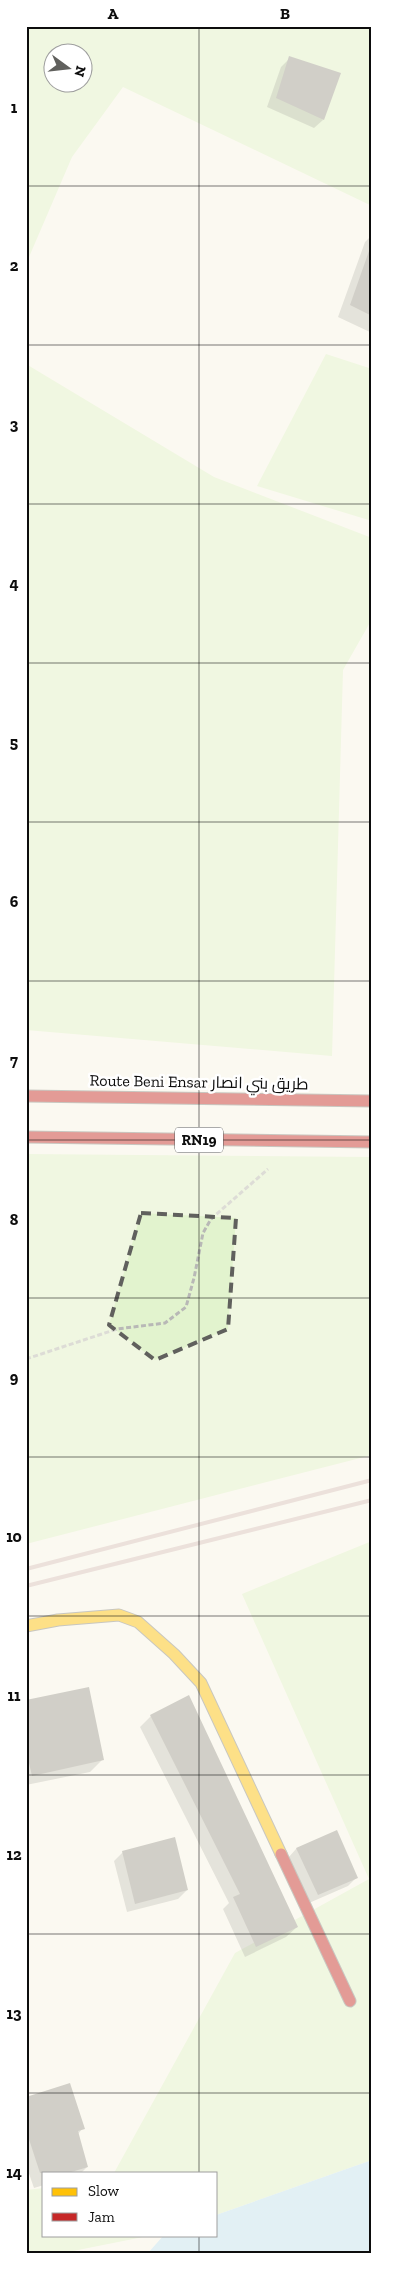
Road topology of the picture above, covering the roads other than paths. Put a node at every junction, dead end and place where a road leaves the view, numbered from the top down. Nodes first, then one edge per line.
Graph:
1 (26, 1096) edge
2 (372, 1101) edge
3 (26, 1137) edge
4 (372, 1142) edge
5 (26, 1626) edge
6 (350, 2001) dead end

1 - 2 main road, Route Beni Ensar طريق بني انصار
3 - 4 main road, RN19
5 - 6 main road

